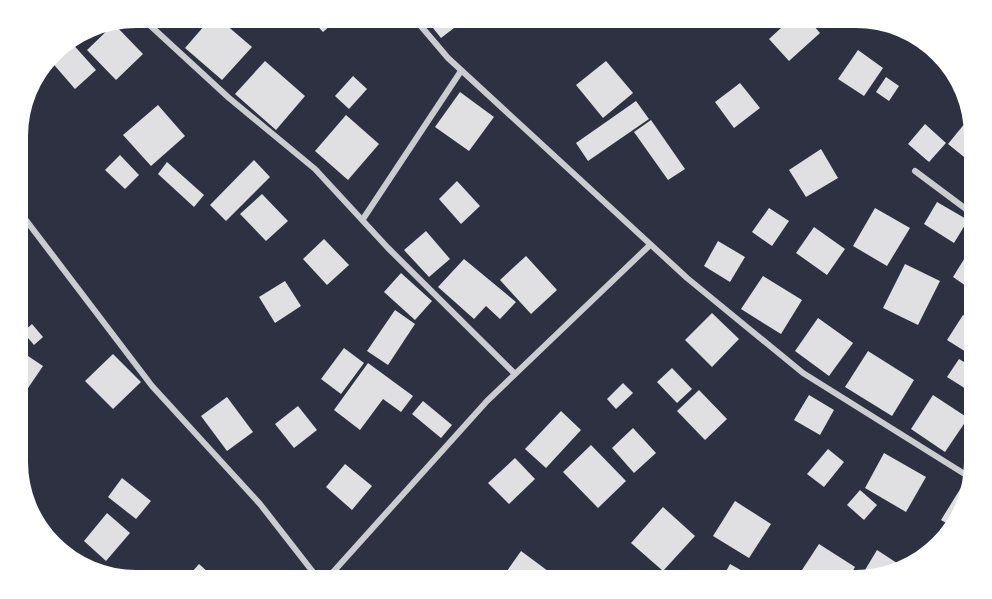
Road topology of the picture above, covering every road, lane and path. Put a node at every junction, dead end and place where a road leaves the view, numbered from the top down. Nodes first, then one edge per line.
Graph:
1 (153, 28) edge
2 (423, 28) edge
3 (461, 71) junction
4 (915, 171) dead end
5 (963, 207) edge
6 (363, 219) junction
7 (28, 223) edge
8 (650, 245) junction
9 (515, 374) junction
10 (962, 473) edge
11 (312, 570) edge
12 (335, 570) edge

1 - 6 street
2 - 3 street
3 - 6 street
3 - 8 street
4 - 5 street
6 - 9 street
7 - 11 street
8 - 9 street
8 - 10 street
9 - 12 street

